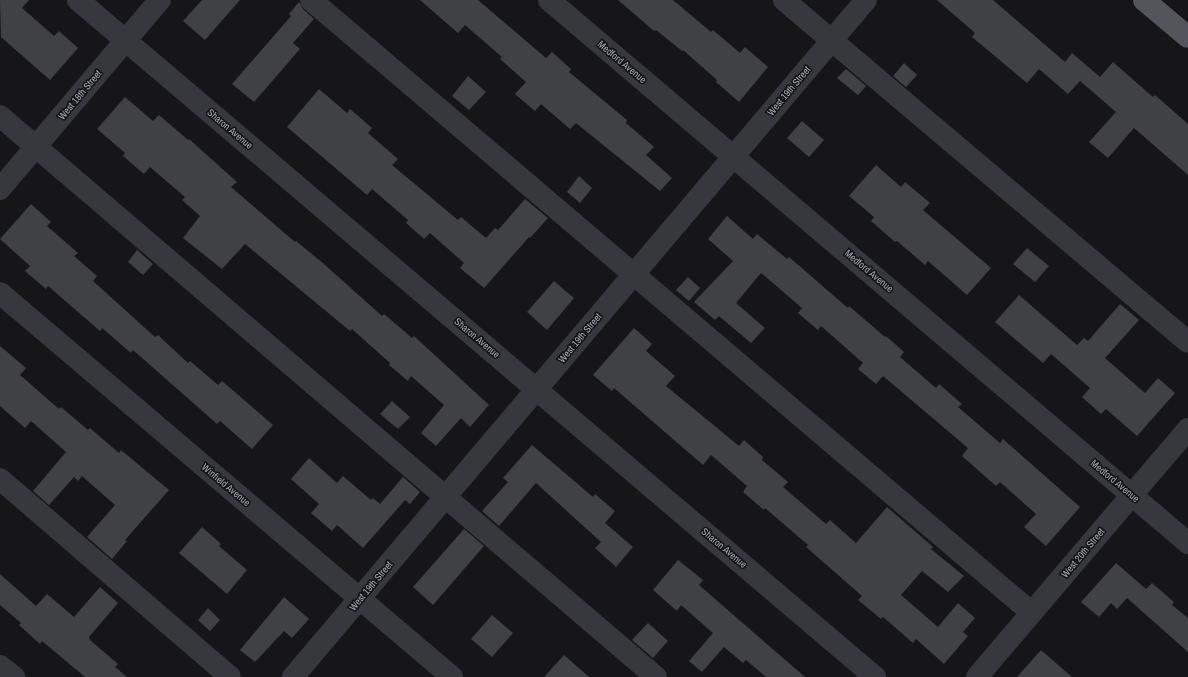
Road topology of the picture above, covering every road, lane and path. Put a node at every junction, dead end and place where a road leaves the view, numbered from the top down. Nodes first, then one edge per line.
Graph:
1 (78, 0) edge
2 (160, 0) edge
3 (311, 0) edge
4 (549, 0) edge
5 (784, 0) edge
6 (866, 0) edge
7 (1144, 0) edge
8 (1188, 37) edge
9 (126, 40) junction
10 (832, 41) junction
11 (0, 116) edge
12 (36, 147) junction
13 (734, 157) junction
14 (0, 189) edge
15 (634, 275) junction
16 (0, 293) edge
17 (1188, 342) edge
18 (537, 389) junction
19 (1188, 429) edge
20 (0, 479) edge
21 (1132, 495) junction
22 (445, 498) junction
23 (1188, 543) edge
24 (360, 599) junction
25 (1032, 613) junction
26 (0, 666) edge
27 (14, 677) edge
28 (230, 677) edge
29 (293, 677) edge
30 (452, 677) edge
31 (656, 677) edge
32 (875, 677) edge
33 (977, 677) edge

1 - 9 street, Sharon Avenue
2 - 9 street, West 18th Street
3 - 15 street
4 - 13 street, Medford Avenue
5 - 10 street
6 - 10 street, West 19th Street
7 - 8 main road
9 - 12 street, West 18th Street
9 - 18 street, Sharon Avenue
10 - 13 street, West 19th Street
10 - 17 street
11 - 12 street
12 - 14 street, West 18th Street
12 - 22 street
13 - 15 street, West 19th Street
13 - 21 street, Medford Avenue
15 - 18 street, West 19th Street
15 - 25 street
16 - 24 street, Winfield Avenue
18 - 22 street, West 19th Street
18 - 32 street, Sharon Avenue
19 - 21 street, West 20th Street
20 - 28 street
21 - 23 street, Medford Avenue
21 - 25 street, West 20th Street
22 - 24 street, West 19th Street
22 - 31 street
24 - 29 street, West 19th Street
24 - 30 street, Winfield Avenue
25 - 33 street, West 20th Street
26 - 27 street

